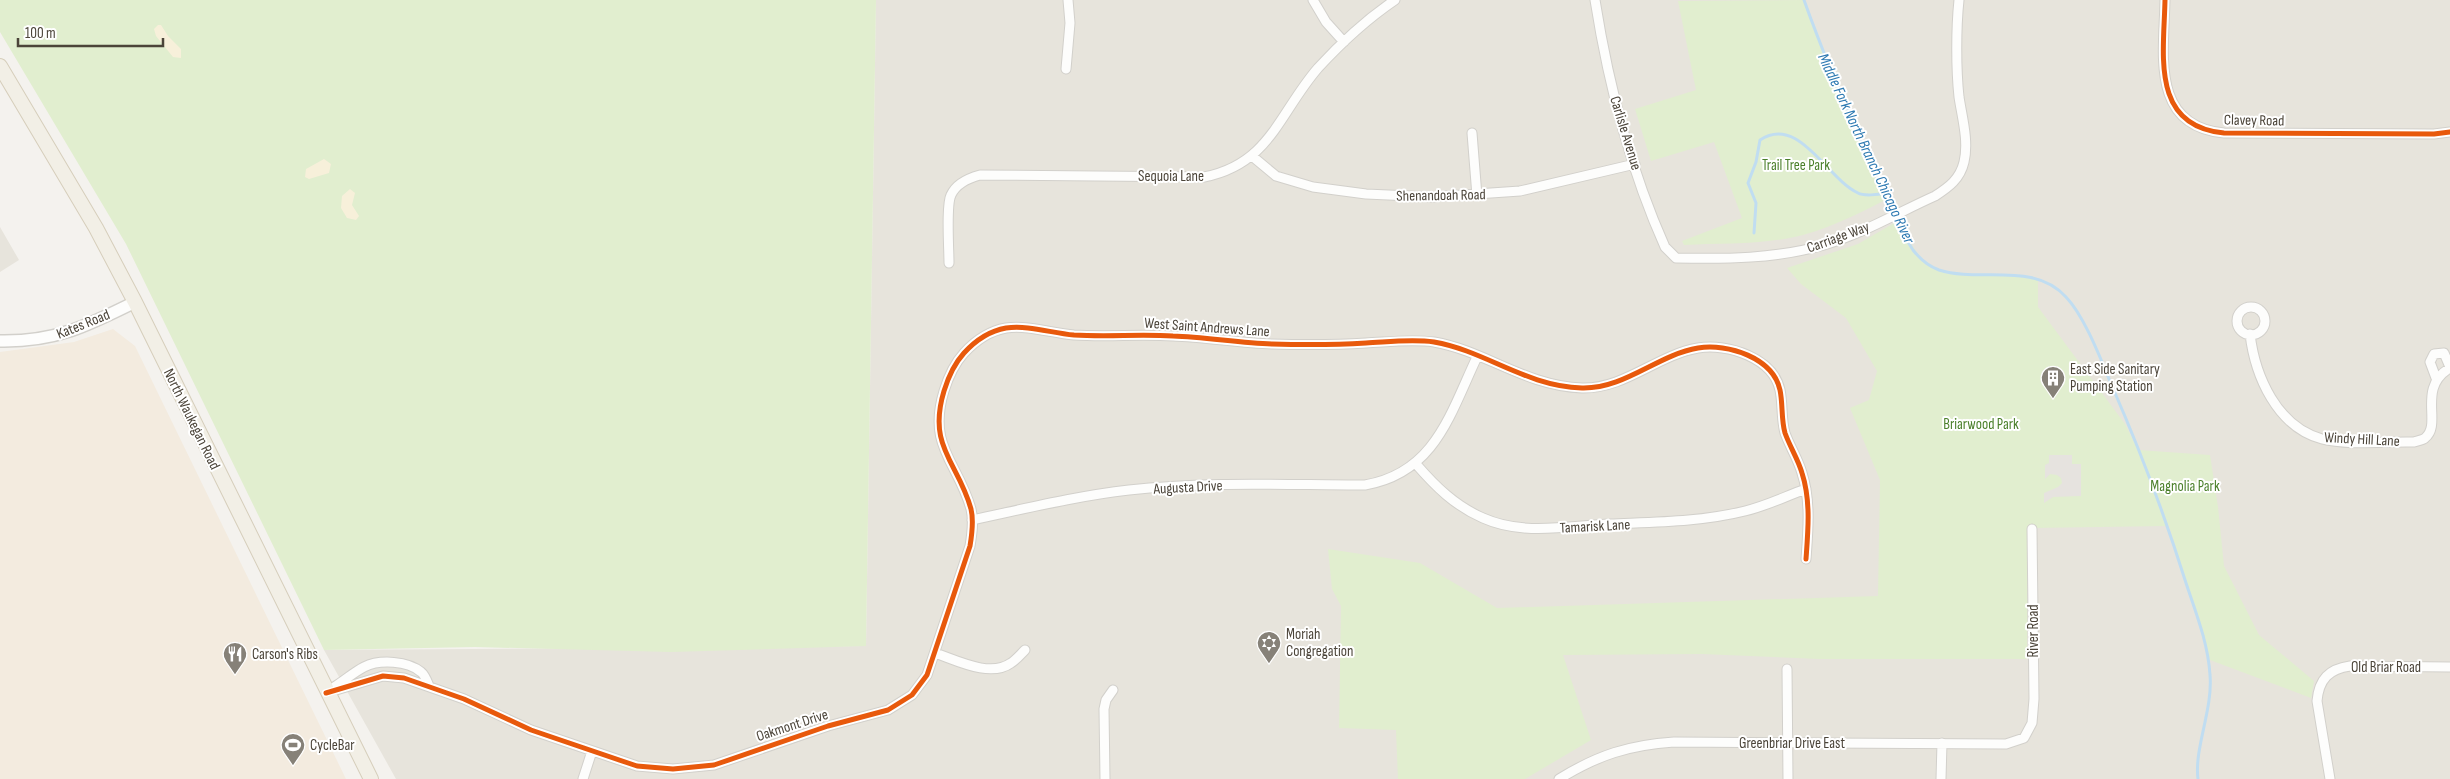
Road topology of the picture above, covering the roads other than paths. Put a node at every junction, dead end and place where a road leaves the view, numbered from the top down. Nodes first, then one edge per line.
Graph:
1 (1068, 0) edge
2 (1313, 0) edge
3 (1395, 0) edge
4 (1595, 0) edge
5 (1959, 0) edge
6 (2165, 0) edge
7 (1344, 42) junction
8 (0, 66) edge
9 (1066, 69) dead end
10 (2450, 132) edge
11 (1472, 133) dead end
12 (1252, 156) junction
13 (1635, 164) junction
14 (1477, 196) junction
15 (1676, 258) joint
16 (949, 263) dead end
17 (135, 302) junction
18 (2250, 334) dead end
19 (0, 341) edge
20 (965, 352) joint
21 (1477, 357) junction
22 (2450, 367) edge
23 (2436, 378) junction
24 (1416, 464) junction
25 (1806, 489) junction
26 (972, 520) junction
27 (2032, 529) dead end
28 (1806, 560) dead end
29 (1025, 650) dead end
30 (935, 653) junction
31 (2450, 667) edge
32 (1787, 669) dead end
33 (429, 686) junction
34 (1113, 690) dead end
35 (326, 693) junction
36 (2028, 733) joint
37 (1789, 742) junction
38 (1942, 743) junction
39 (592, 751) junction
40 (370, 779) edge
41 (583, 779) edge
42 (1105, 779) edge
43 (1559, 779) edge
44 (1788, 779) edge
45 (1941, 779) edge
46 (2330, 779) edge

1 - 9 street
2 - 7 street
3 - 7 street, Sequoia Lane
4 - 13 street, Carlisle Avenue
5 - 15 street, Carriage Way
6 - 10 street, Clavey Road
7 - 12 street, Sequoia Lane
8 - 17 main road, North Waukegan Road
11 - 14 street
12 - 14 street, Shenandoah Road
12 - 16 street, Sequoia Lane
13 - 14 street, Shenandoah Road
13 - 15 street, Carlisle Avenue
17 - 19 street, Kates Road
17 - 35 main road, North Waukegan Road
18 - 23 street, Windy Hill Lane
20 - 21 street, West Saint Andrews Lane
20 - 26 street, Oakmont Drive
21 - 24 street
21 - 25 street, West Saint Andrews Lane
22 - 23 street
22 - 23 street, Windy Hill Lane
24 - 25 street, Tamarisk Lane
24 - 26 street, Augusta Drive
25 - 28 street, West Saint Andrews Lane
26 - 30 street, Oakmont Drive
27 - 36 street, River Road
29 - 30 street
30 - 39 street, Oakmont Drive
31 - 46 street, Old Briar Road
32 - 37 street
33 - 35 street, Oakmont Drive
33 - 35 street, Oakmont Drive
33 - 39 street, Oakmont Drive
34 - 42 street
35 - 40 main road, North Waukegan Road
36 - 38 street, Greenbriar Drive East
37 - 38 street, Greenbriar Drive East
37 - 43 street, Greenbriar Drive East
37 - 44 street
38 - 45 street
39 - 41 street

